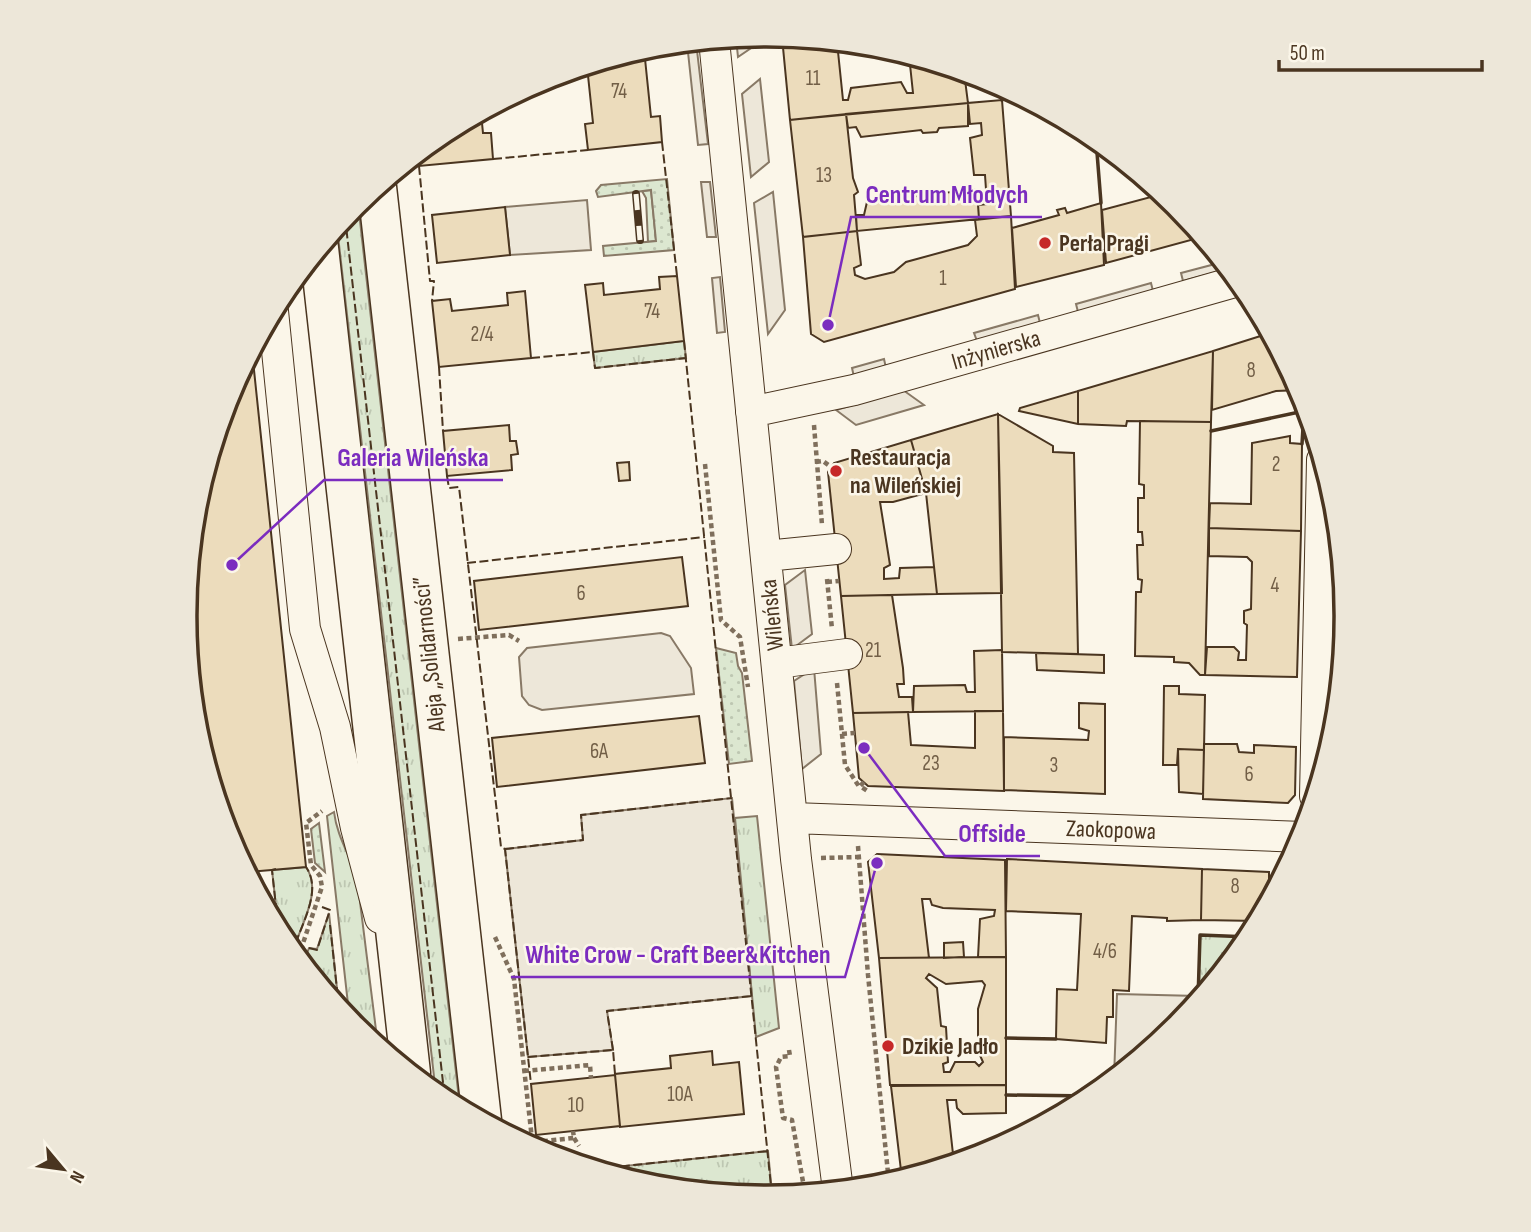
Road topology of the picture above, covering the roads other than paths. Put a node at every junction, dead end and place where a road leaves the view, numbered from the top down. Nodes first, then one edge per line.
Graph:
1 (715, 49) edge
2 (392, 187) edge
3 (321, 262) edge
4 (1227, 284) edge
5 (275, 329) edge
6 (751, 412) junction
7 (1314, 466) edge
8 (836, 549) dead end
9 (766, 556) junction
10 (847, 654) dead end
11 (777, 663) junction
12 (1315, 763) edge
13 (793, 818) junction
14 (1290, 837) edge
15 (404, 1013) junction
16 (409, 1059) edge
17 (481, 1109) edge
18 (836, 1180) edge

1 - 6 street, Wileńska
2 - 17 main road, Aleja „Solidarności”
3 - 15 main road
4 - 6 street, Inżynierska
5 - 15 street
6 - 9 street, Wileńska
7 - 12 street
8 - 9 street
9 - 11 street, Wileńska
10 - 11 street
11 - 13 street, Wileńska
13 - 14 street, Zaokopowa
13 - 18 street, Wileńska
15 - 16 main road

